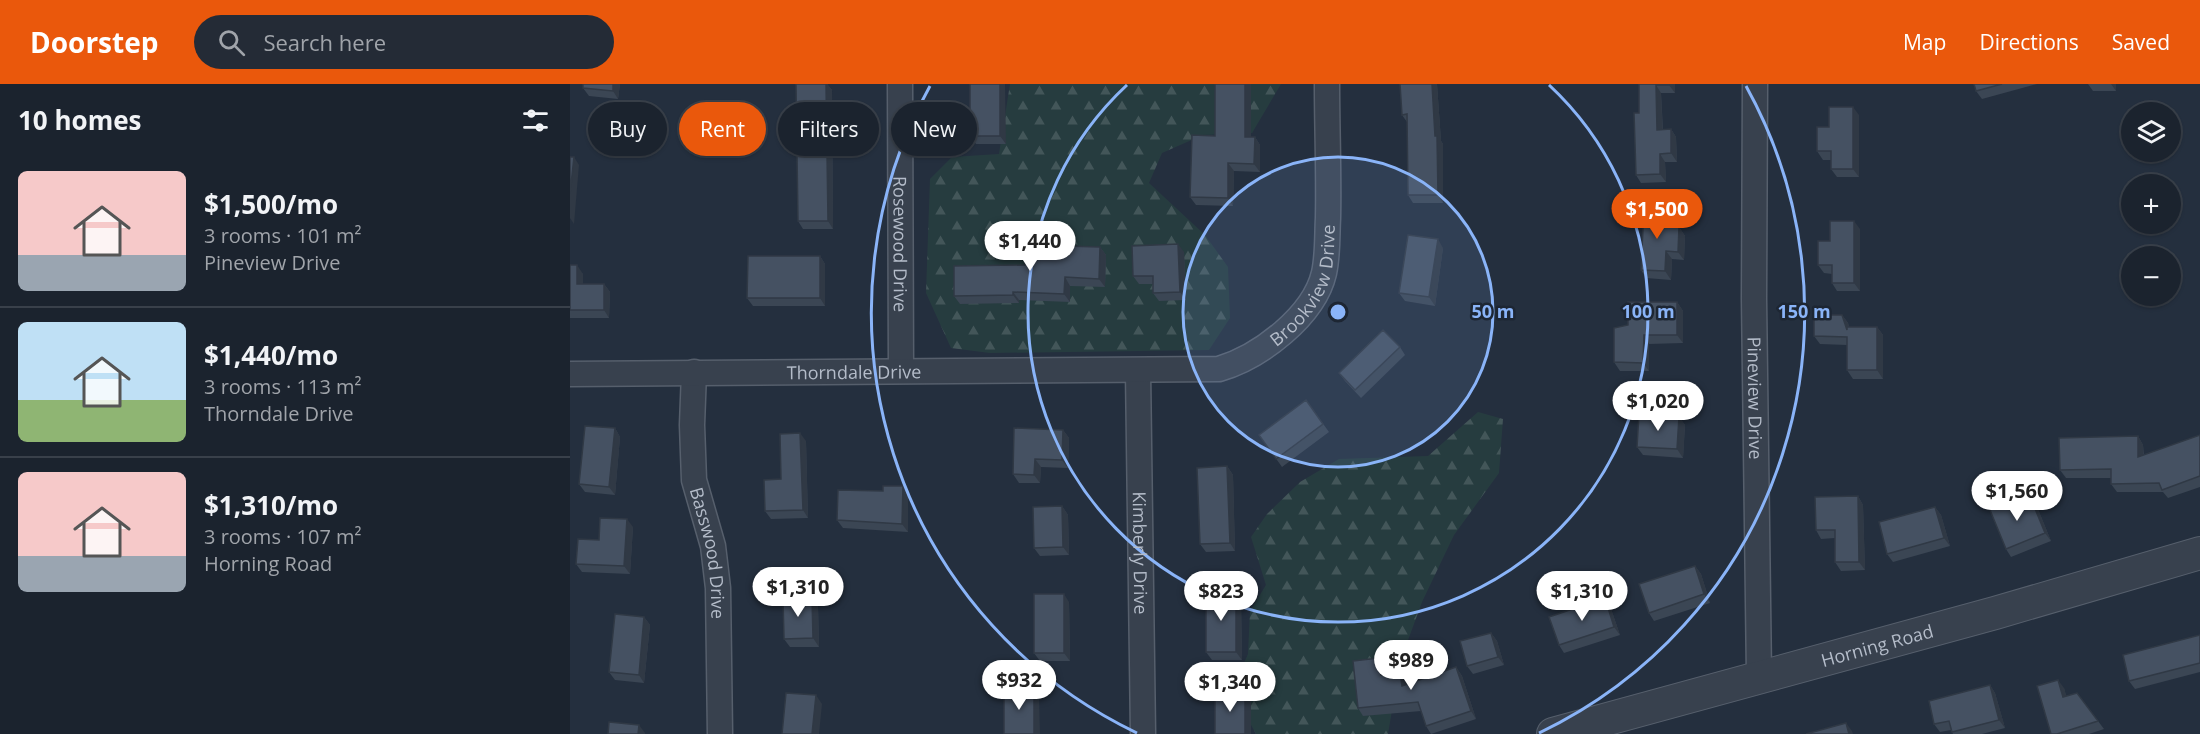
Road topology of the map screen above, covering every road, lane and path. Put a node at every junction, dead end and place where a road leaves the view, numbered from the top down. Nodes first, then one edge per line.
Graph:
1 (900, 84) edge
2 (1327, 84) edge
3 (1755, 84) edge
4 (901, 370) junction
5 (1138, 371) junction
6 (694, 372) junction
7 (570, 374) edge
8 (2200, 553) edge
9 (1759, 676) junction
10 (720, 734) edge
11 (1143, 734) edge
12 (1553, 734) edge

1 - 4 street, Rosewood Drive
2 - 5 street, Brookview Drive
3 - 9 street, Pineview Drive
4 - 5 street, Thorndale Drive
4 - 6 street, Thorndale Drive
5 - 11 street, Kimberly Drive
6 - 7 street, Thorndale Drive
6 - 10 street, Basswood Drive
8 - 9 street, Horning Road
9 - 12 street, Horning Road

